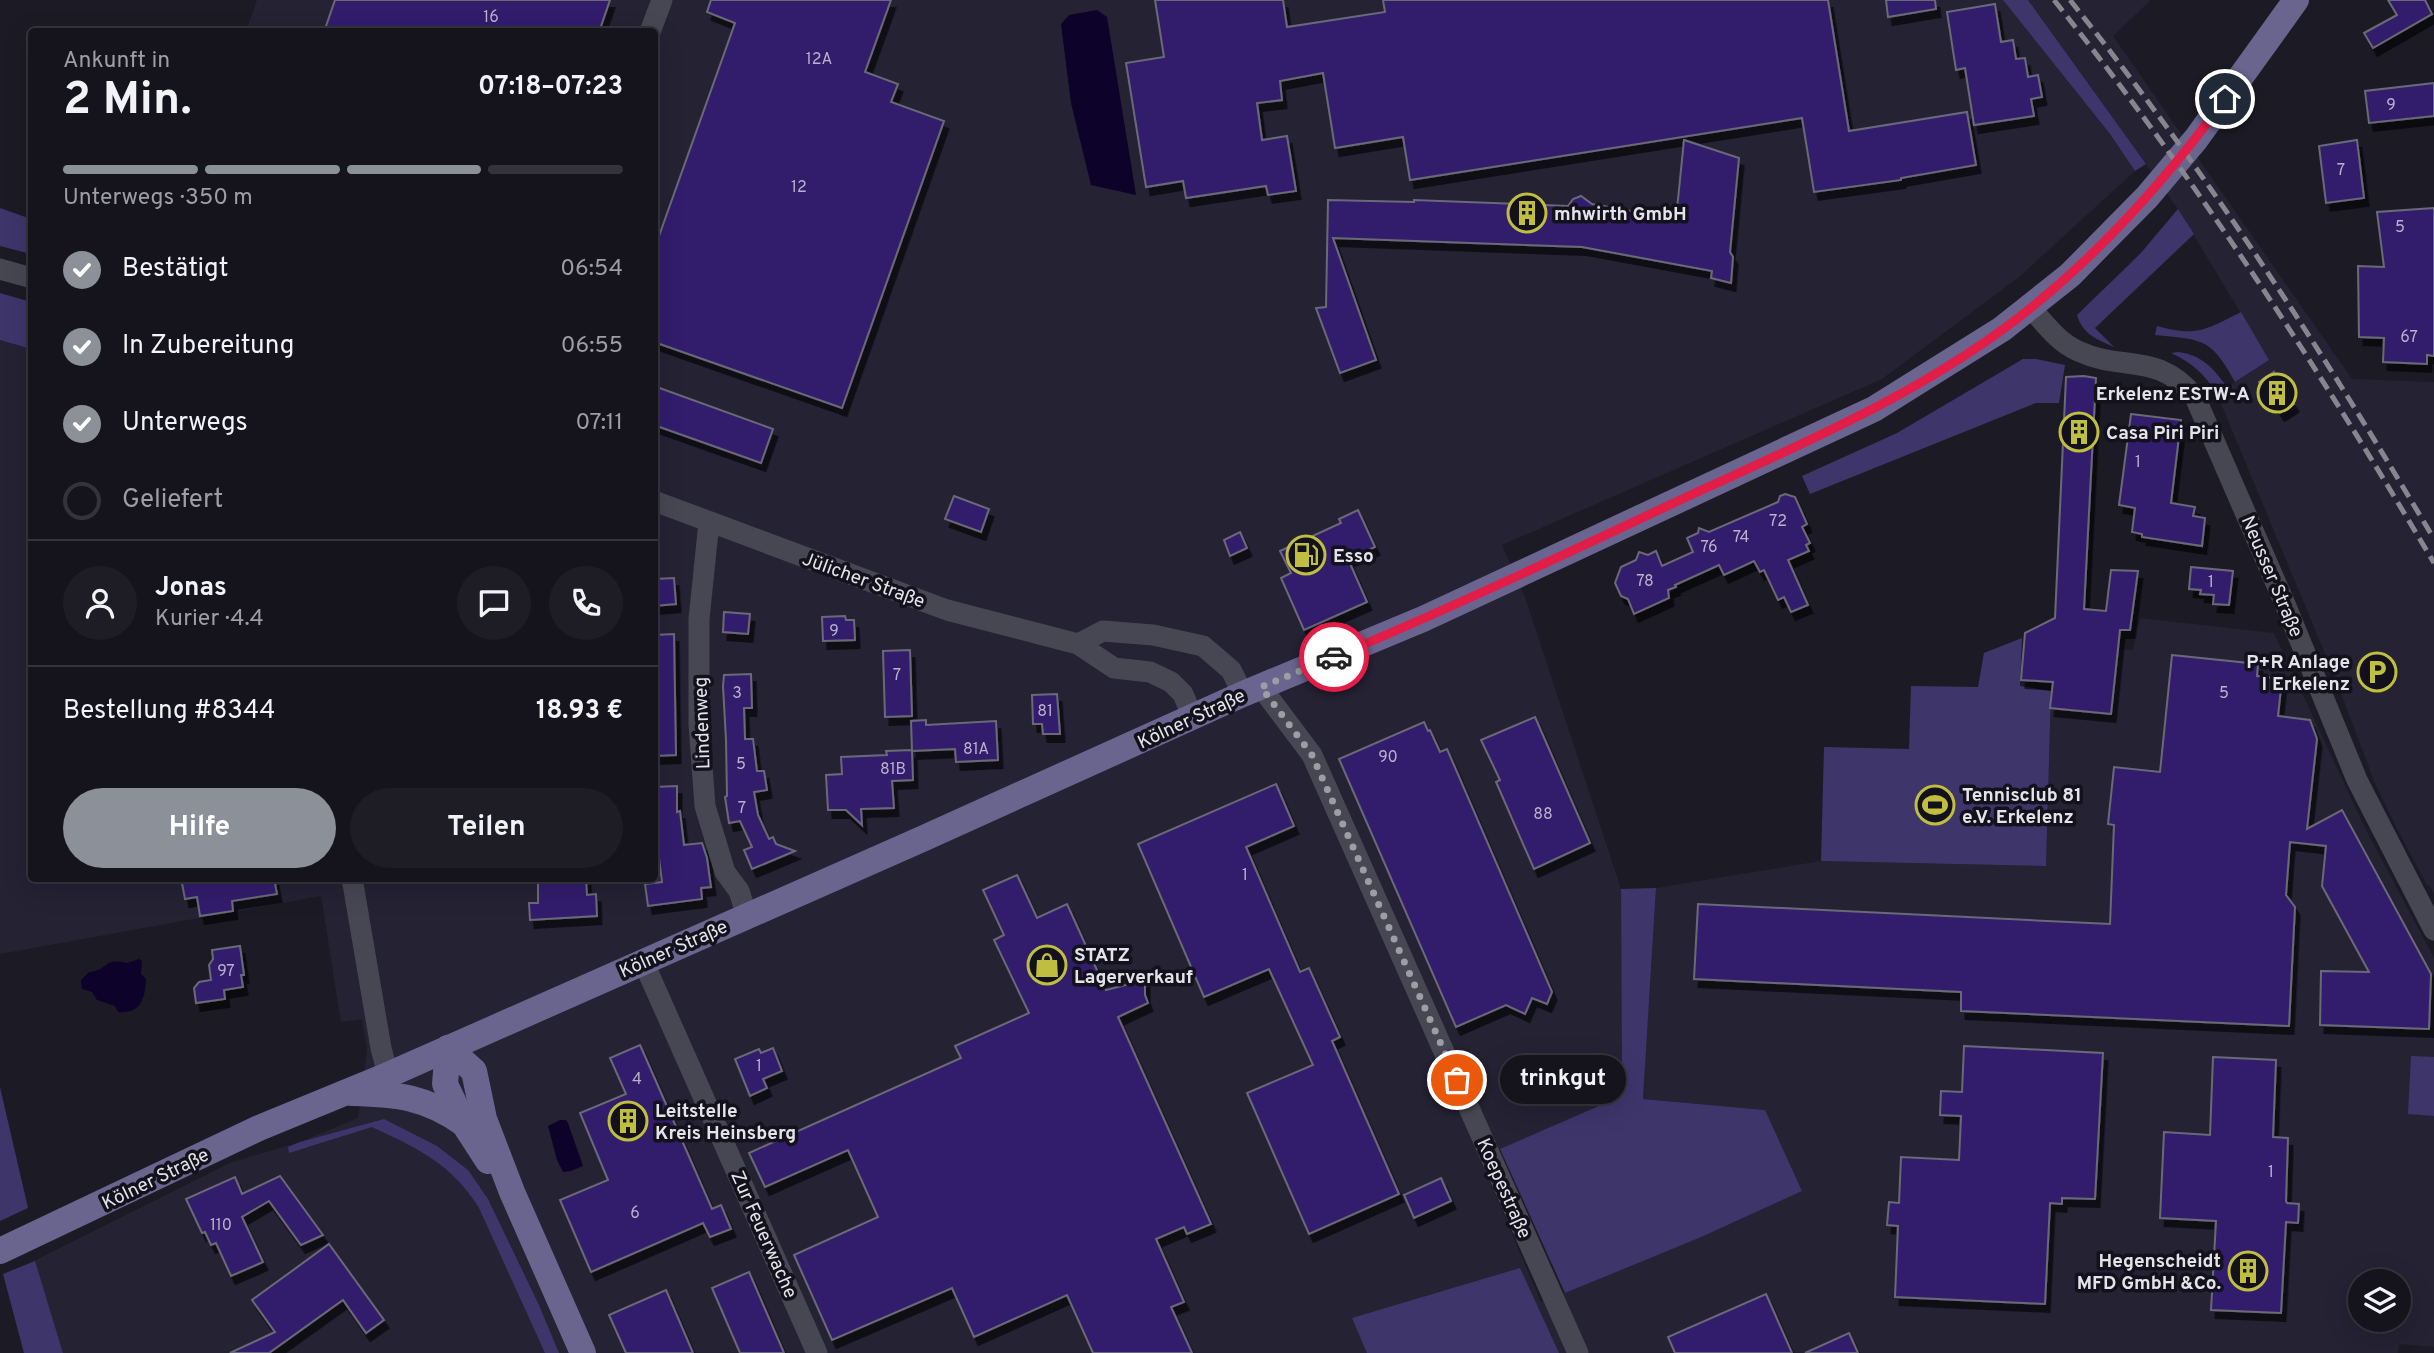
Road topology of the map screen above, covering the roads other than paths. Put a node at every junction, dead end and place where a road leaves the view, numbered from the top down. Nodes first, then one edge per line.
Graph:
1 (662, 0) edge
2 (2296, 0) edge
3 (2317, 0) edge
4 (652, 28) edge
5 (2254, 60) junction
6 (0, 269) edge
7 (28, 277) edge
8 (2031, 308) junction
9 (658, 502) edge
10 (709, 522) junction
11 (1078, 644) junction
12 (1252, 691) junction
13 (1193, 718) junction
14 (353, 882) edge
15 (747, 916) junction
16 (2434, 930) edge
17 (643, 961) junction
18 (448, 1048) junction
19 (388, 1074) junction
20 (344, 1093) junction
21 (464, 1124) junction
22 (512, 1192) junction
23 (0, 1251) edge
24 (583, 1353) edge
25 (817, 1353) edge
26 (1578, 1353) edge

1 - 4 street
2 - 5 main road, Kölner Straße
3 - 5 main road
5 - 8 main road, Kölner Straße
6 - 7 street
8 - 12 main road, Kölner Straße
8 - 16 street, Neusser Straße
9 - 10 street, Jülicher Straße
10 - 11 street, Jülicher Straße
10 - 15 street, Lindenweg
11 - 12 street
11 - 13 street, Jülicher Straße
12 - 13 main road, Kölner Straße
12 - 26 street, Koepestraße
13 - 15 main road, Kölner Straße
14 - 19 street
15 - 17 main road, Kölner Straße
17 - 18 main road, Kölner Straße
17 - 25 street, Zur Feuerwache
18 - 19 main road, Kölner Straße
18 - 21 main road
18 - 22 main road
19 - 20 main road, Kölner Straße
20 - 21 main road
20 - 23 main road, Kölner Straße
21 - 22 main road
22 - 24 main road

